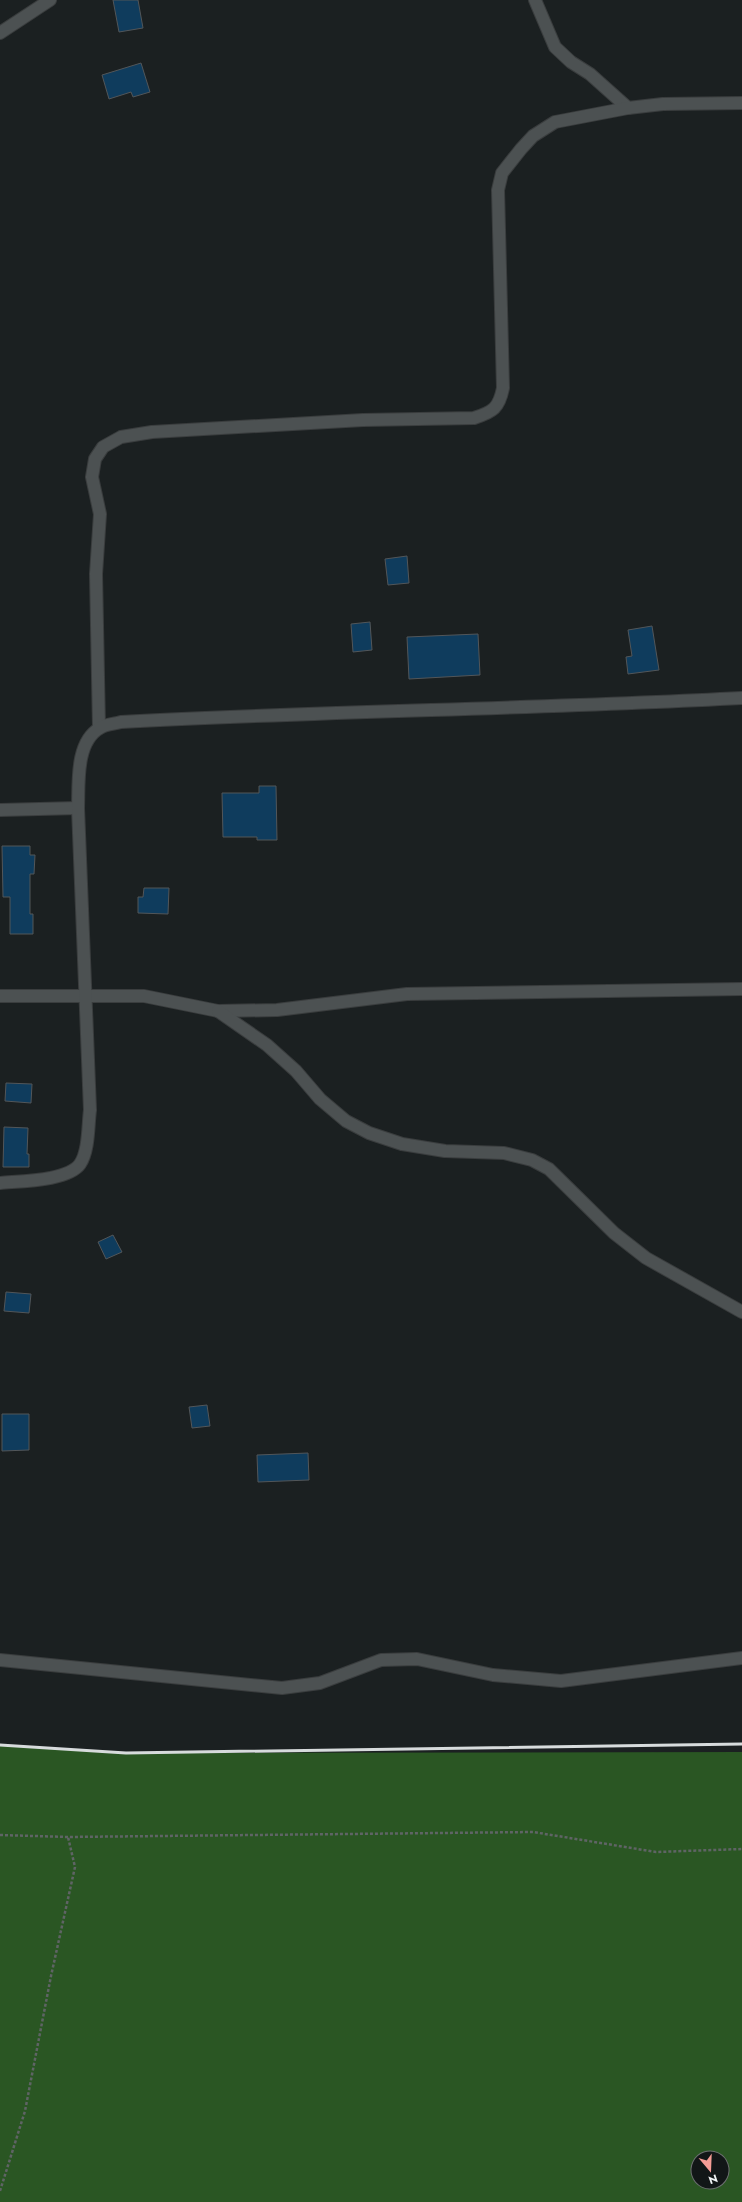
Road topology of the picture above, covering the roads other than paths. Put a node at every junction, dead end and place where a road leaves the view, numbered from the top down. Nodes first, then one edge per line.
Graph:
1 (50, 0) edge
2 (535, 0) edge
3 (0, 33) edge
4 (742, 103) edge
5 (628, 108) junction
6 (742, 698) edge
7 (99, 728) junction
8 (78, 808) junction
9 (0, 810) edge
10 (742, 989) edge
11 (0, 996) edge
12 (85, 996) junction
13 (218, 1011) junction
14 (0, 1183) edge
15 (742, 1312) edge
16 (742, 1658) edge
17 (0, 1660) edge

1 - 3 street
2 - 5 street
4 - 5 street
5 - 7 street
6 - 7 street
7 - 8 street
8 - 9 street
8 - 12 street
10 - 13 street
11 - 12 street
12 - 13 street
12 - 14 street
13 - 15 street
16 - 17 street

